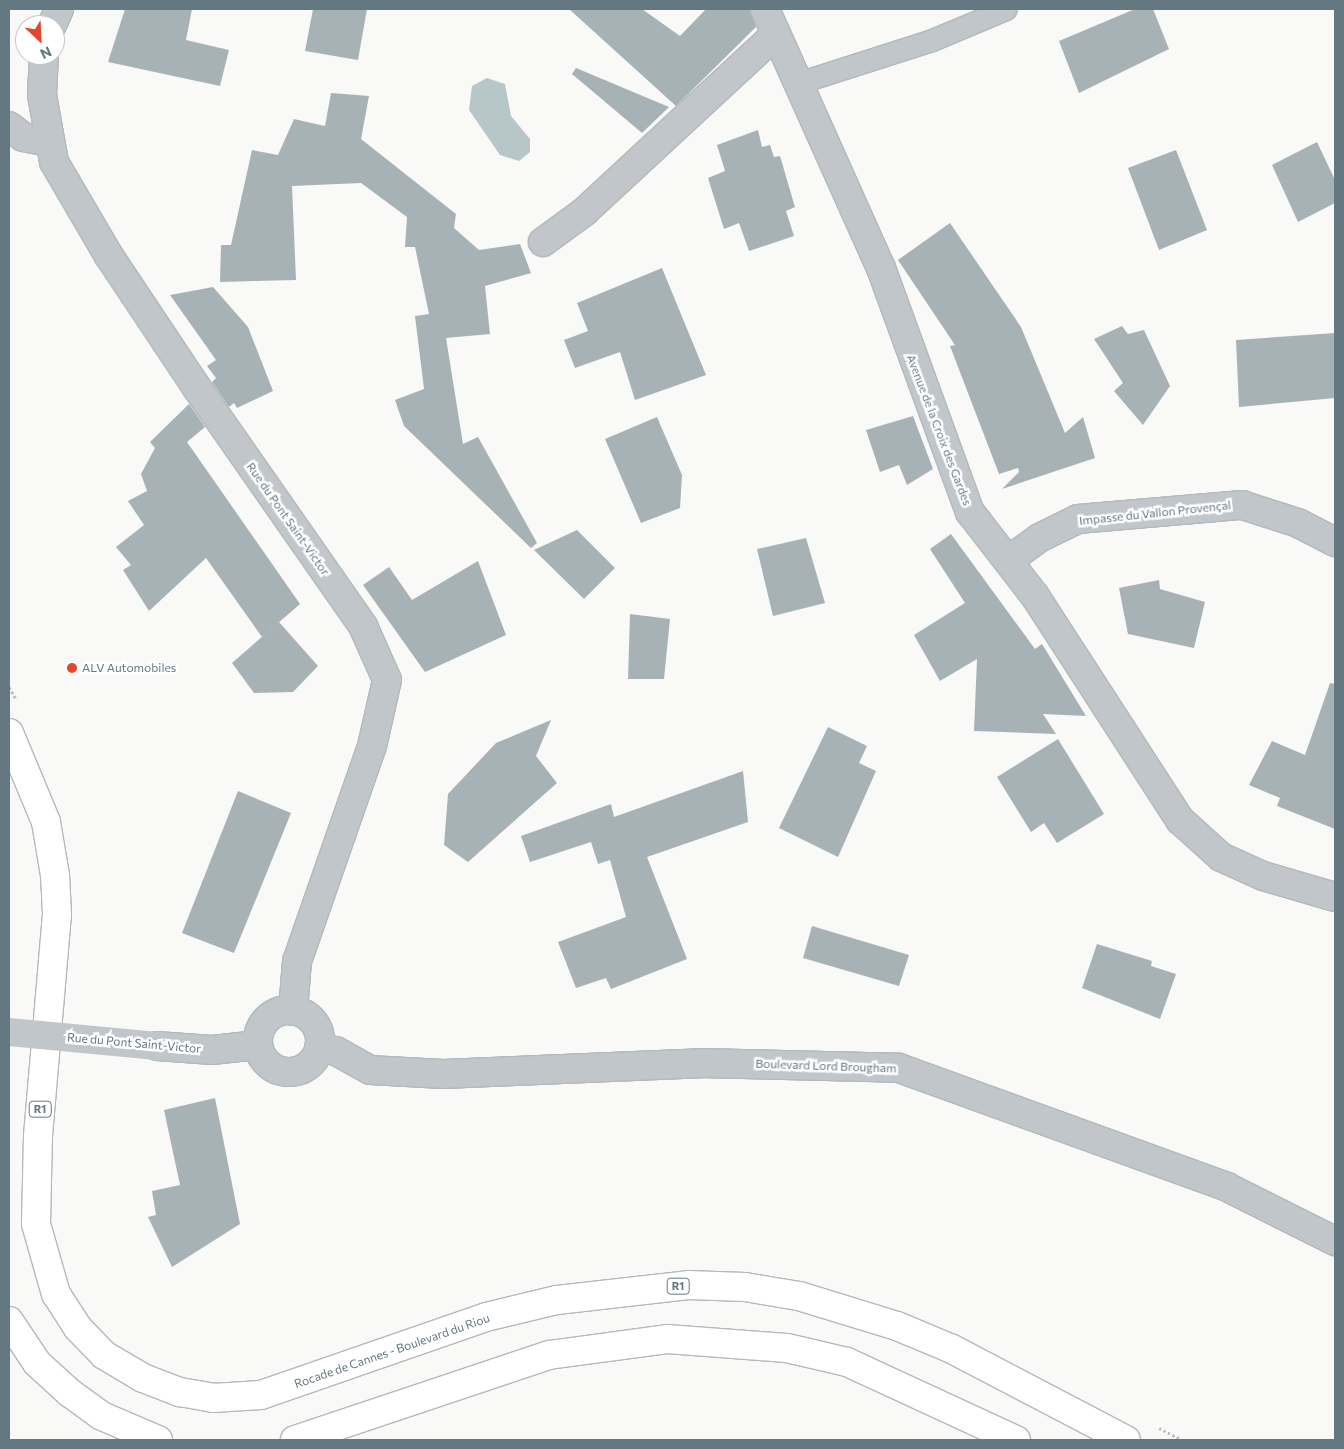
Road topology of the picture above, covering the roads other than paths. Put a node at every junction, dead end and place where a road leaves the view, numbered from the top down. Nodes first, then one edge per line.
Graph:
1 (765, 9) edge
2 (1006, 9) edge
3 (775, 35) junction
4 (44, 65) edge
5 (798, 83) junction
6 (9, 126) edge
7 (49, 142) junction
8 (543, 242) dead end
9 (1335, 542) edge
10 (1009, 560) junction
11 (9, 733) edge
12 (1335, 896) edge
13 (293, 1010) junction
14 (9, 1032) edge
15 (258, 1045) junction
16 (319, 1048) junction
17 (1335, 1241) edge
18 (9, 1321) edge
19 (158, 1440) edge
20 (295, 1440) edge
21 (1016, 1440) edge
22 (1126, 1440) edge

1 - 3 street, Avenue de la Croix des Gardes
2 - 5 lane
3 - 5 street, Avenue de la Croix des Gardes
3 - 8 street
4 - 7 street, Rue du Pont Saint-Victor
5 - 10 street, Avenue de la Croix des Gardes
6 - 7 street
7 - 13 street, Rue du Pont Saint-Victor
9 - 10 street, Impasse du Vallon Provençal
10 - 12 street, Avenue de la Croix des Gardes
11 - 22 highway, Rocade de Cannes - Boulevard du Riou / R1
13 - 15 street
13 - 16 street
14 - 15 street, Rue du Pont Saint-Victor, bridge
15 - 16 street
16 - 17 street, Boulevard Lord Brougham
18 - 19 highway
20 - 21 highway

